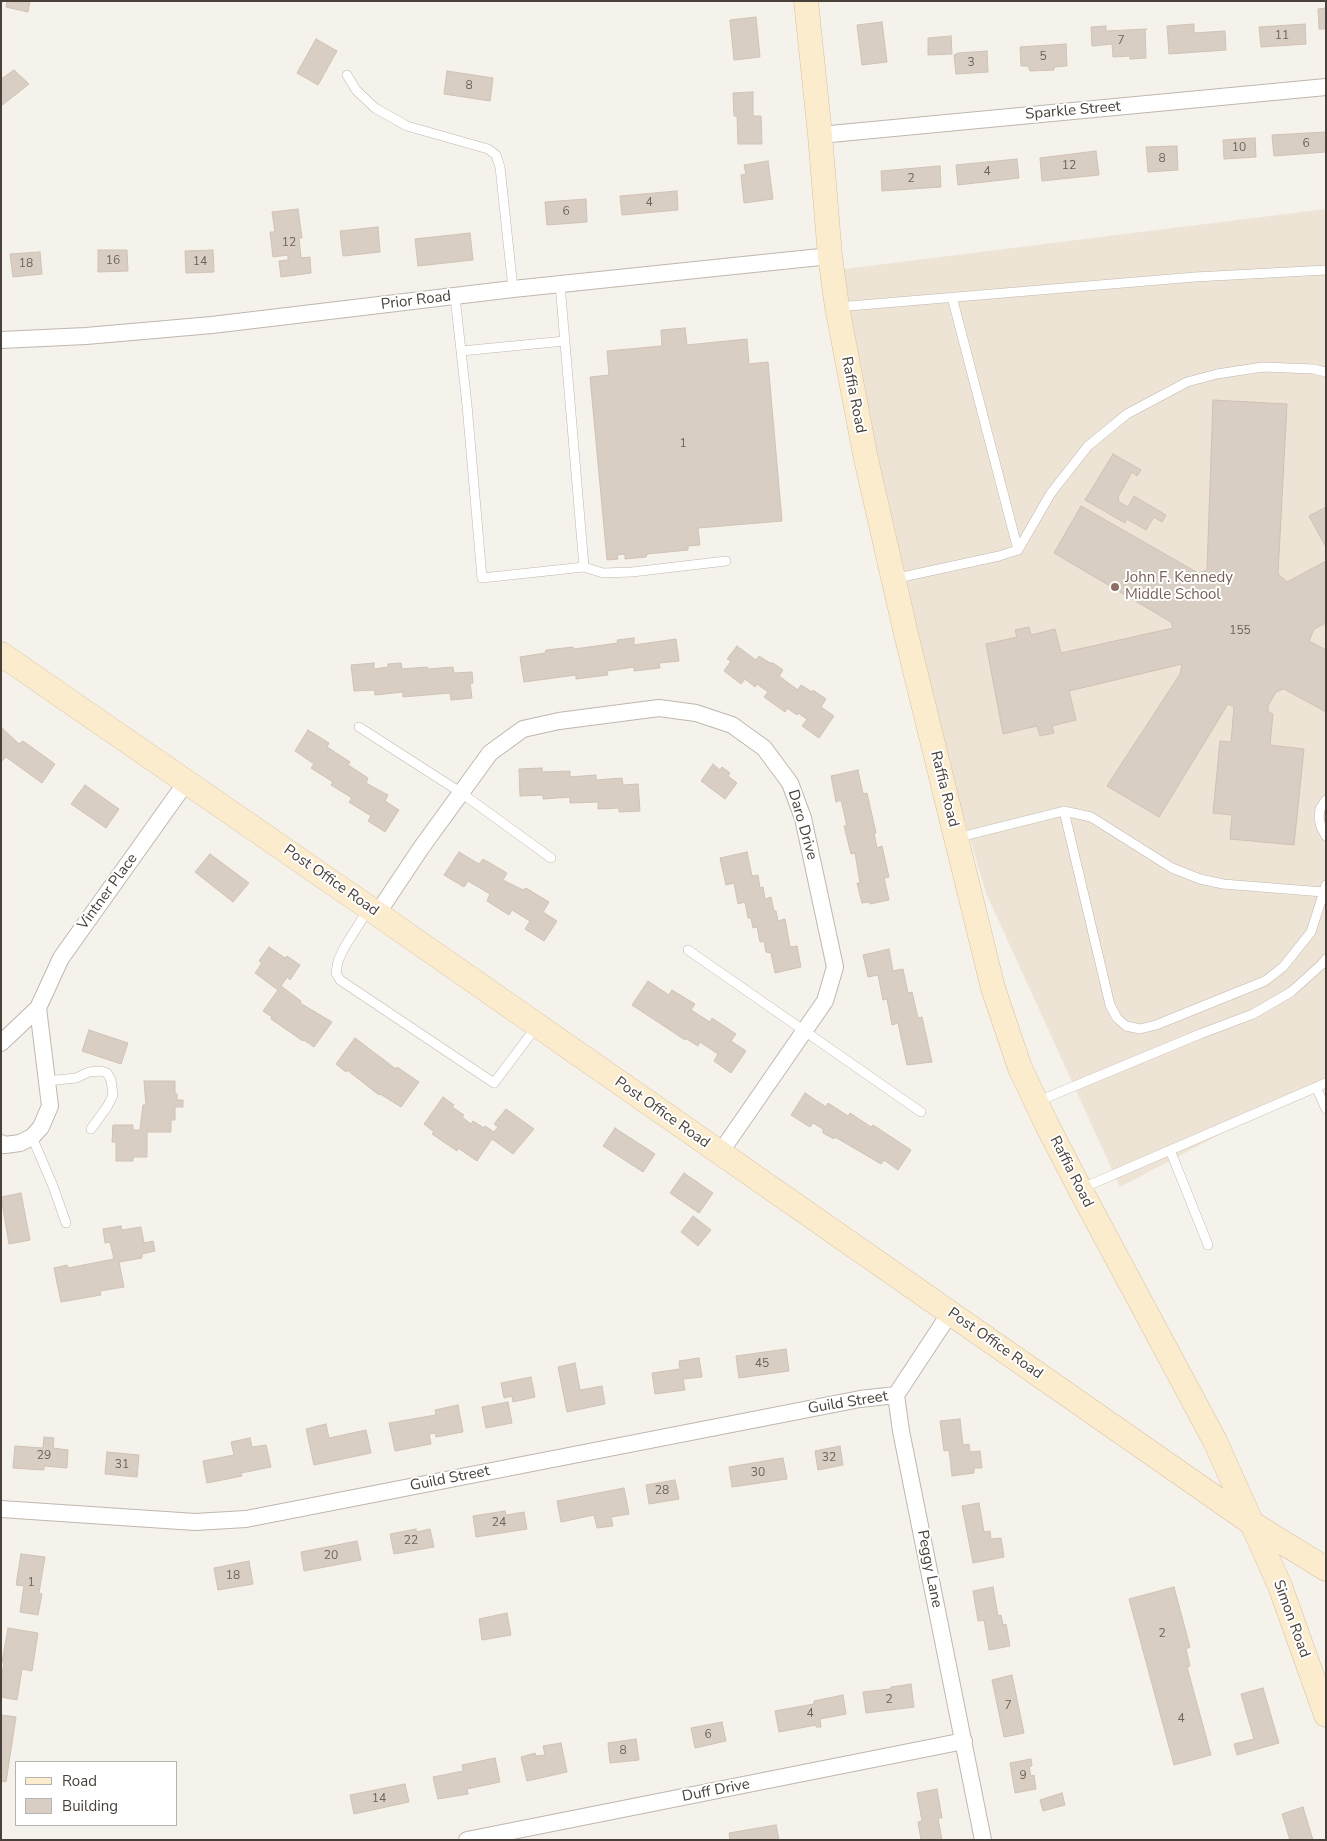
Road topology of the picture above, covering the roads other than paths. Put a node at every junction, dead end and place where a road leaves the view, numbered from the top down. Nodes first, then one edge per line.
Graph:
1 (806, 1) edge
2 (347, 74) dead end
3 (1326, 87) edge
4 (820, 135) junction
5 (830, 256) junction
6 (1326, 270) edge
7 (560, 284) junction
8 (513, 289) junction
9 (455, 297) junction
10 (952, 298) junction
11 (836, 307) junction
12 (1, 340) edge
13 (564, 341) junction
14 (461, 351) junction
15 (1326, 372) edge
16 (1018, 550) junction
17 (726, 561) dead end
18 (584, 568) junction
19 (893, 579) junction
20 (1, 654) edge
21 (359, 727) dead end
22 (187, 781) junction
23 (460, 792) junction
24 (1326, 800) edge
25 (1064, 812) junction
26 (1326, 836) edge
27 (956, 838) junction
28 (551, 858) dead end
29 (1325, 889) edge
30 (373, 911) junction
31 (688, 950) dead end
32 (1326, 959) edge
33 (38, 1008) junction
34 (537, 1026) junction
35 (805, 1030) junction
36 (1, 1043) edge
37 (48, 1081) junction
38 (1326, 1083) edge
39 (1316, 1087) junction
40 (1036, 1102) junction
41 (1326, 1109) edge
42 (921, 1112) dead end
43 (91, 1129) dead end
44 (32, 1138) junction
45 (1, 1143) edge
46 (1170, 1150) junction
47 (720, 1153) junction
48 (1080, 1189) junction
49 (66, 1223) dead end
50 (1208, 1246) dead end
51 (950, 1313) junction
52 (896, 1395) junction
53 (1, 1509) edge
54 (1253, 1524) junction
55 (1326, 1569) edge
56 (1326, 1715) edge
57 (964, 1741) junction
58 (468, 1840) edge
59 (983, 1840) edge

1 - 4 main road, Raffia Road
2 - 8 lane
3 - 4 street, Sparkle Street
4 - 5 main road, Raffia Road
5 - 7 street, Prior Road
5 - 11 main road, Raffia Road
6 - 10 lane
7 - 8 street, Prior Road
7 - 13 lane
8 - 9 street, Prior Road
9 - 12 street, Prior Road
9 - 14 lane
10 - 11 lane
10 - 16 lane
11 - 19 main road, Raffia Road
13 - 14 lane
13 - 18 lane
14 - 18 lane
15 - 16 lane
16 - 19 lane
17 - 18 lane
19 - 27 main road, Raffia Road
20 - 22 main road, Post Office Road
21 - 23 lane
22 - 30 main road, Post Office Road
22 - 33 street, Vintner Place
23 - 28 lane
23 - 30 street, Daro Drive
23 - 35 street, Daro Drive
24 - 26 lane
25 - 27 lane
25 - 29 lane
25 - 29 lane
27 - 40 main road, Raffia Road
30 - 34 main road, Post Office Road
30 - 34 lane
31 - 35 lane
32 - 40 lane
33 - 36 street, Vintner Place
33 - 37 street
34 - 47 main road, Post Office Road
35 - 42 lane
35 - 47 street, Daro Drive
37 - 43 lane
37 - 44 street
38 - 39 lane
39 - 41 lane
39 - 46 lane
40 - 48 main road, Raffia Road
44 - 45 street
44 - 49 lane
46 - 48 lane
46 - 50 lane
47 - 51 main road, Post Office Road
48 - 54 main road, Raffia Road
51 - 52 street
51 - 54 main road, Post Office Road
52 - 53 street, Guild Street
52 - 57 street, Peggy Lane
54 - 55 main road, Post Office Road
54 - 56 main road, Simon Road
57 - 58 street, Duff Drive
57 - 59 street, Peggy Lane

